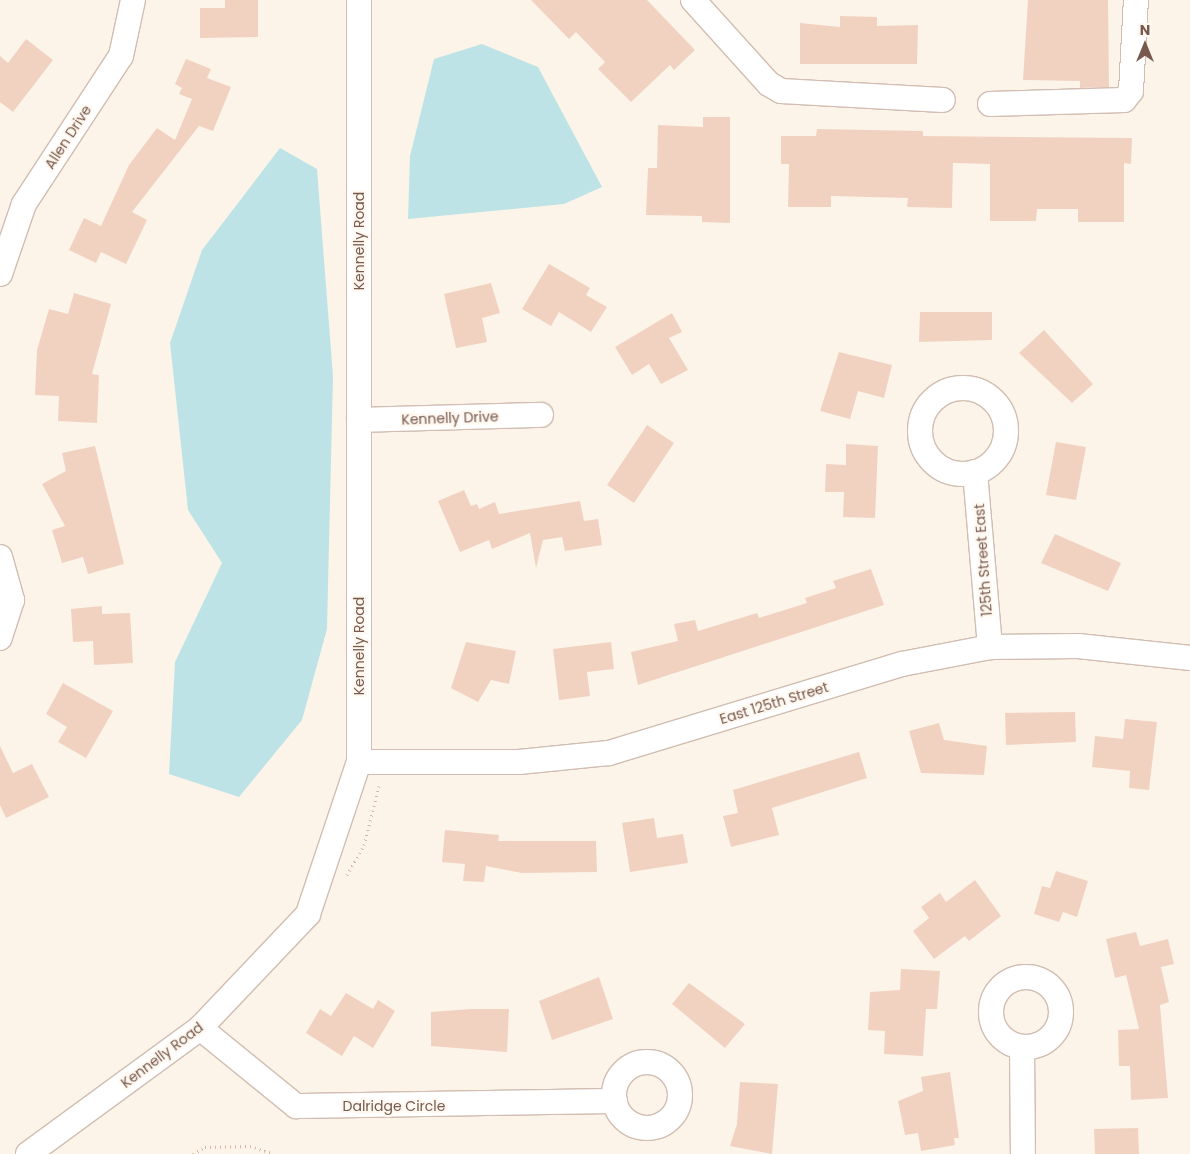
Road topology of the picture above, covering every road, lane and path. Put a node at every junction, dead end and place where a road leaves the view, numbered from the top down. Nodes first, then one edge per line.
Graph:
1 (133, 0) edge
2 (359, 0) edge
3 (694, 0) edge
4 (1136, 0) edge
5 (943, 100) dead end
6 (990, 104) dead end
7 (0, 274) edge
8 (541, 415) dead end
9 (359, 420) junction
10 (976, 472) dead end
11 (0, 557) edge
12 (0, 638) edge
13 (990, 647) junction
14 (1190, 658) edge
15 (369, 762) junction
16 (345, 880) dead end
17 (200, 1028) junction
18 (1022, 1048) dead end
19 (615, 1102) dead end
20 (28, 1154) edge
21 (193, 1154) edge
22 (274, 1154) edge
23 (1023, 1154) edge

1 - 7 street, Allen Drive
2 - 9 street, Kennelly Road
3 - 5 street
4 - 6 street
8 - 9 street, Kennelly Drive
9 - 15 street, Kennelly Road
10 - 13 street, 125th Street East
11 - 12 street
13 - 14 street, East 125th Street
13 - 15 street, East 125th Street
15 - 16 path
15 - 17 street, Kennelly Road
17 - 19 street, Dalridge Circle
17 - 20 street, Kennelly Road
18 - 23 street
21 - 22 path

